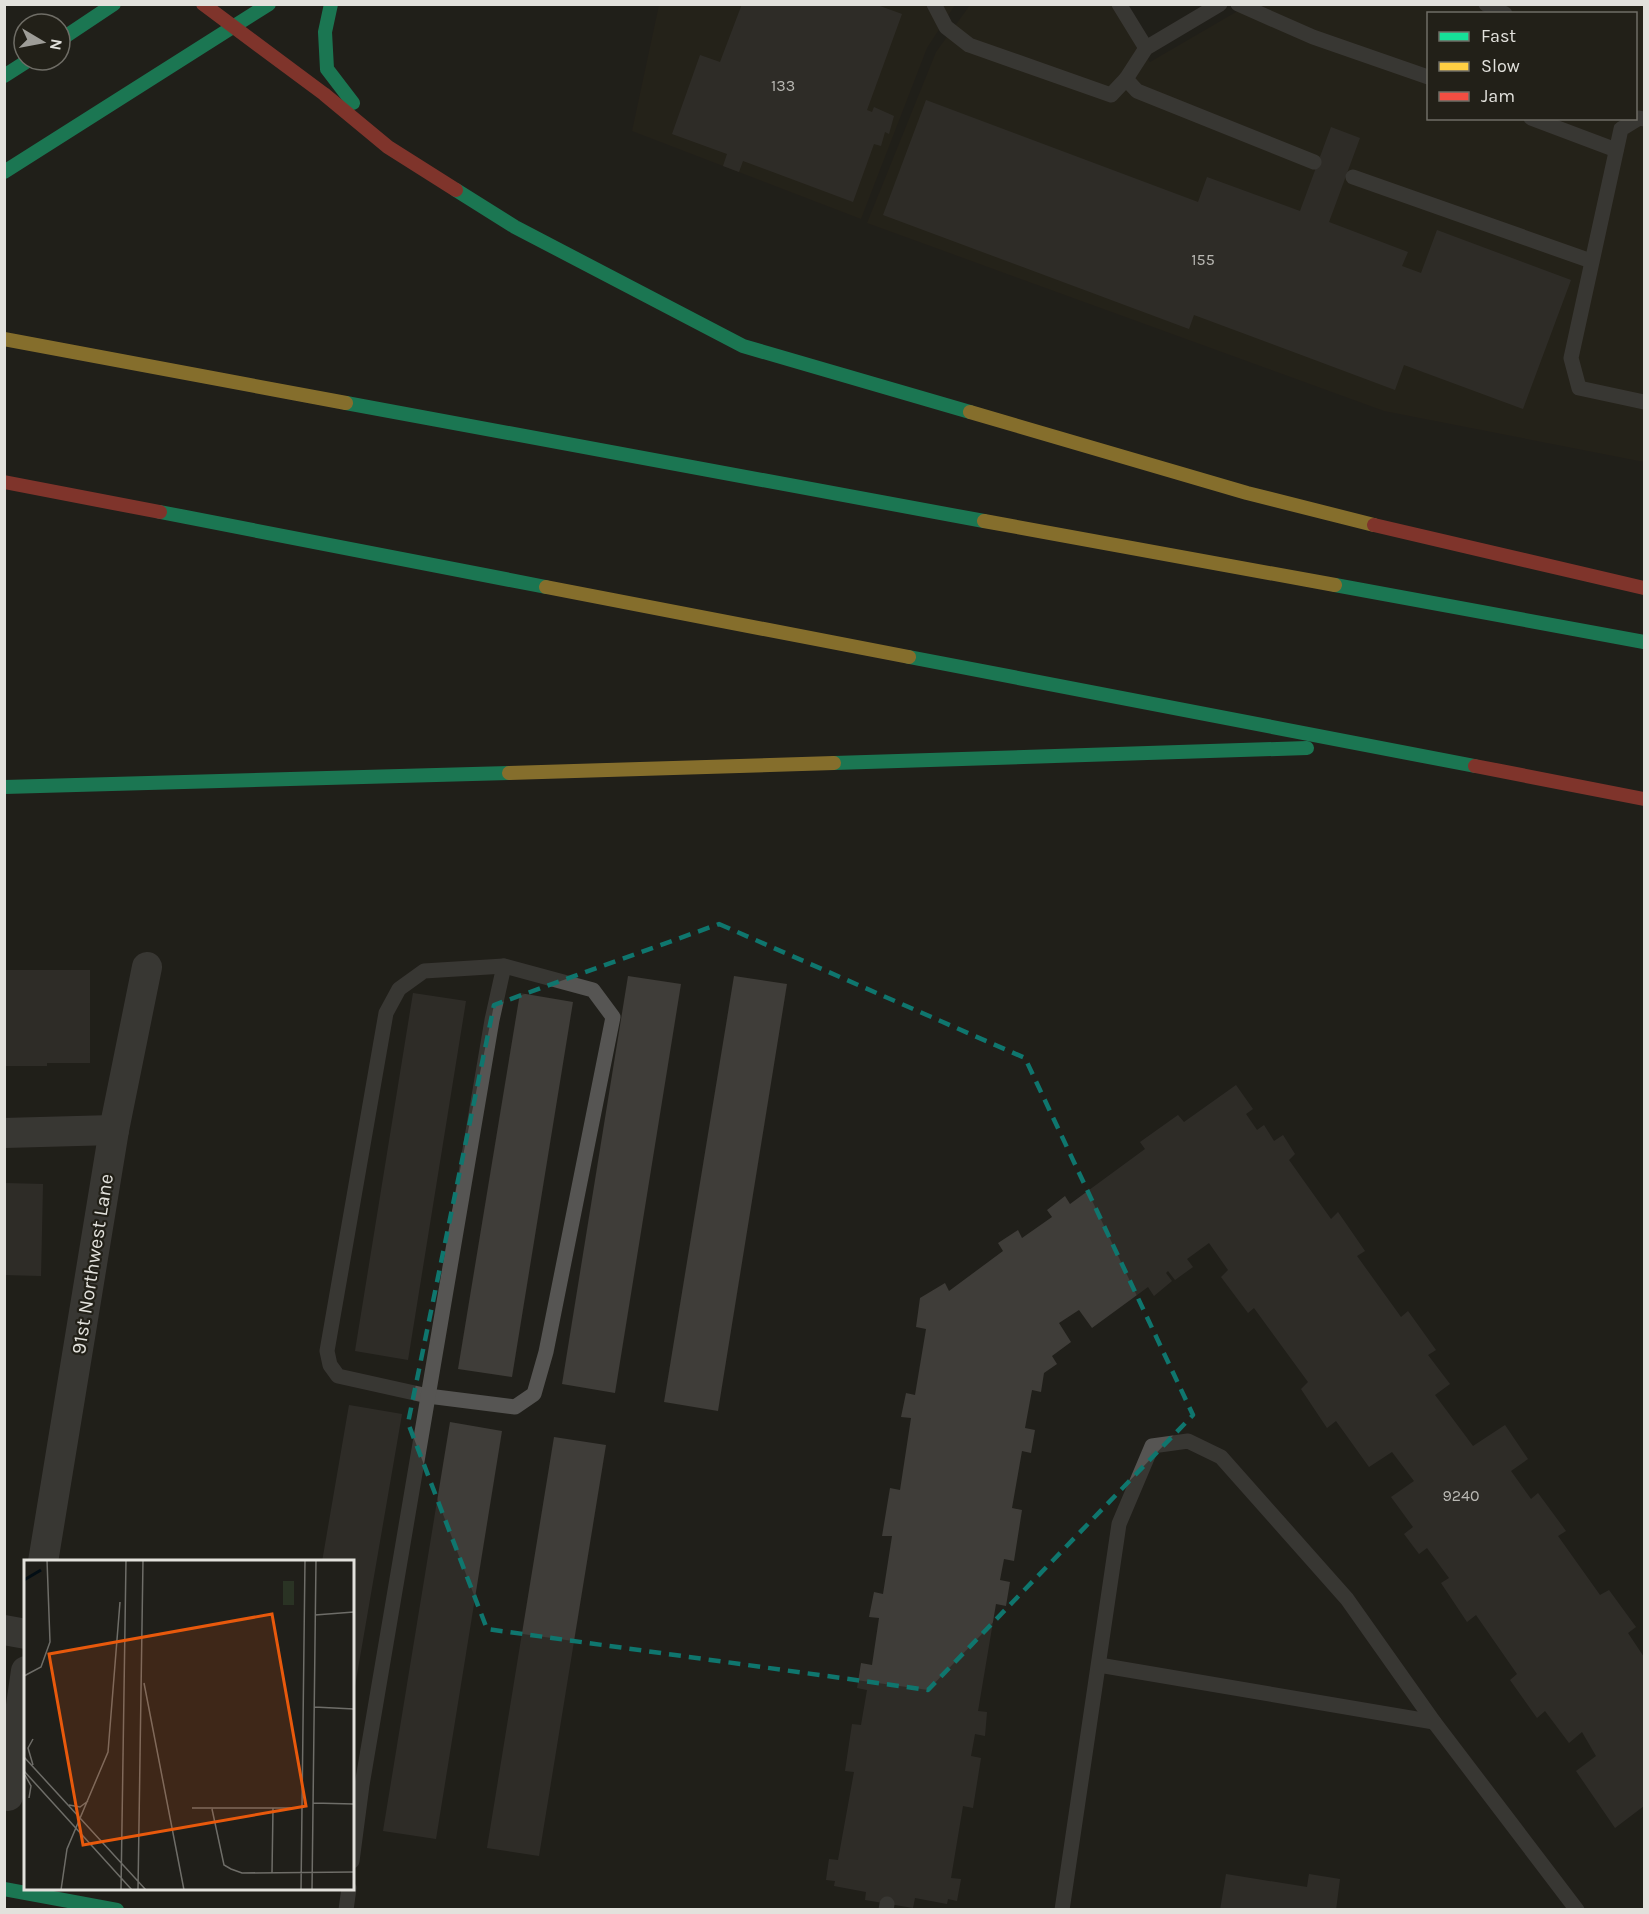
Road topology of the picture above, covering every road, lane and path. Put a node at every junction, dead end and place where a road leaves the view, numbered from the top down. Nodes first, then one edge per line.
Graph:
1 (114, 4) edge
2 (203, 4) edge
3 (269, 4) edge
4 (331, 4) edge
5 (934, 4) edge
6 (1119, 4) edge
7 (1220, 4) edge
8 (1238, 4) edge
9 (1486, 4) edge
10 (1501, 12) edge
11 (235, 27) junction
12 (72, 32) edge
13 (1146, 48) junction
14 (1427, 77) edge
15 (1126, 79) junction
16 (1536, 120) edge
17 (1632, 120) edge
18 (1616, 124) edge
19 (387, 147) junction
20 (1616, 150) junction
21 (1314, 162) dead end
22 (4, 172) edge
23 (1353, 177) dead end
24 (1592, 261) junction
25 (4, 339) edge
26 (1644, 402) edge
27 (4, 482) edge
28 (1644, 588) edge
29 (1644, 642) edge
30 (1368, 746) junction
31 (4, 787) edge
32 (1644, 800) edge
33 (504, 966) junction
34 (147, 967) dead end
35 (114, 1130) junction
36 (4, 1133) edge
37 (428, 1396) junction
38 (43, 1560) edge
39 (4, 1630) edge
40 (24, 1634) edge
41 (1099, 1665) junction
42 (24, 1685) edge
43 (1434, 1722) junction
44 (8, 1796) dead end
45 (354, 1846) edge
46 (4, 1888) edge
47 (349, 1890) edge
48 (117, 1910) edge
49 (346, 1910) edge
50 (1062, 1910) edge
51 (1577, 1910) edge

1 - 12 main road
2 - 11 main road
3 - 11 main road
4 - 19 main road
5 - 15 lane
6 - 13 lane
7 - 13 lane
8 - 14 lane
9 - 10 lane
11 - 19 main road
11 - 22 main road
13 - 15 lane
15 - 21 lane
16 - 20 lane
17 - 18 lane
18 - 20 lane
19 - 28 main road
20 - 24 lane
23 - 24 lane
24 - 26 lane
25 - 29 main road
27 - 30 main road
30 - 31 main road
30 - 32 main road
33 - 37 lane
33 - 37 lane
33 - 37 lane
34 - 35 street, 91st Northwest Lane
35 - 36 street
35 - 38 street, 91st Northwest Lane
37 - 45 lane
39 - 40 street
41 - 43 lane
41 - 43 lane
41 - 50 lane
42 - 44 street
43 - 51 lane
46 - 48 main road
47 - 49 lane

